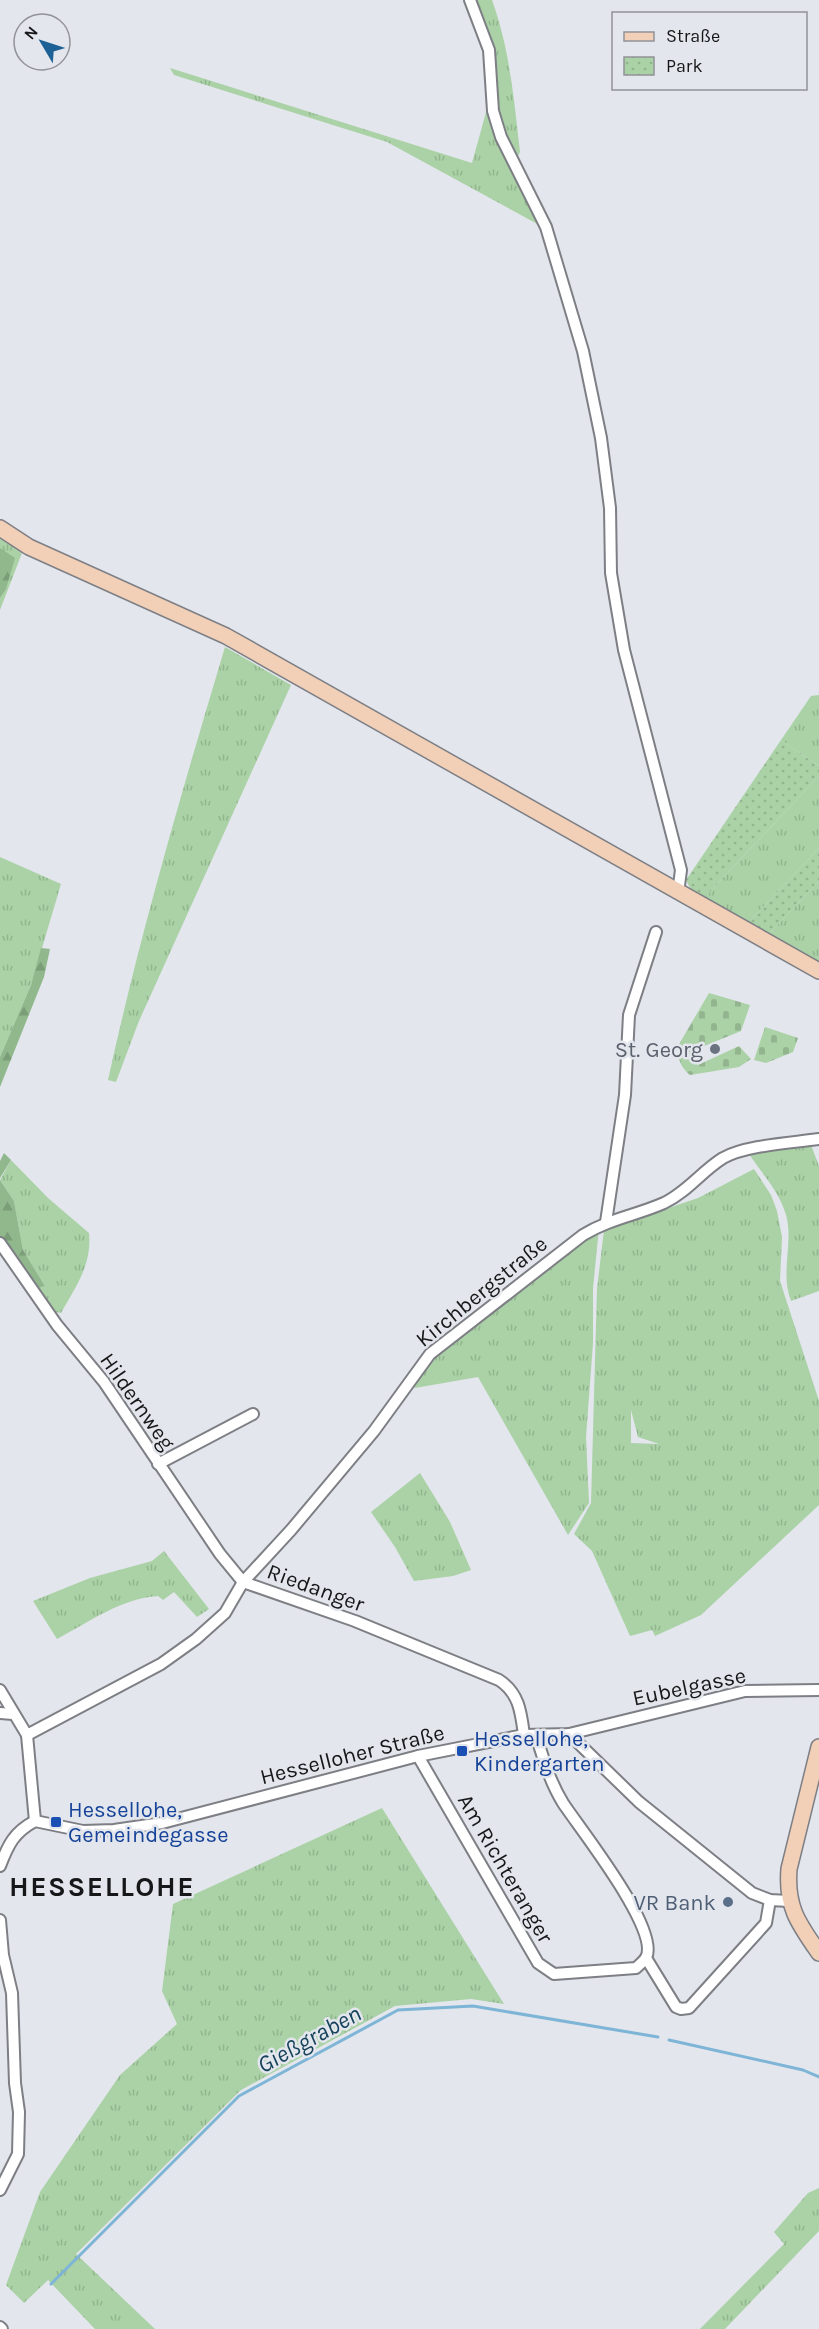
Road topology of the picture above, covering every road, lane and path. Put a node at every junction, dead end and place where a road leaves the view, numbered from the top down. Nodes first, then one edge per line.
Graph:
1 (470, 0) edge
2 (0, 528) edge
3 (678, 893) junction
4 (656, 932) dead end
5 (819, 971) edge
6 (819, 1139) edge
7 (606, 1222) junction
8 (0, 1243) edge
9 (253, 1414) dead end
10 (158, 1464) junction
11 (243, 1582) junction
12 (0, 1690) edge
13 (819, 1690) edge
14 (0, 1713) edge
15 (13, 1714) junction
16 (569, 1734) junction
17 (27, 1735) junction
18 (524, 1735) junction
19 (536, 1735) junction
20 (819, 1747) edge
21 (418, 1756) junction
22 (35, 1821) junction
23 (1, 1860) edge
24 (770, 1900) junction
25 (789, 1901) junction
26 (0, 1920) edge
27 (0, 1936) edge
28 (819, 1953) edge
29 (646, 1958) junction
30 (0, 2190) edge

1 - 3 street
2 - 3 main road
3 - 5 main road
4 - 7 street
6 - 7 street, Kirchbergstraße
7 - 11 street, Kirchbergstraße
8 - 10 street, Hildernweg
9 - 10 street
10 - 11 street, Hildernweg
11 - 17 street, Riedanger
11 - 18 street, Riedanger
12 - 15 street
13 - 16 street, Eubelgasse
14 - 15 street
15 - 17 street
16 - 19 street, Hesselloher Straße
16 - 24 street
17 - 22 street
18 - 19 street, Hesselloher Straße
18 - 21 street, Hesselloher Straße
19 - 29 street
20 - 25 main road
21 - 22 street, Hesselloher Straße
21 - 29 street, Am Richteranger
22 - 23 street
24 - 25 street
24 - 29 street
25 - 28 main road
26 - 27 street
27 - 30 street

